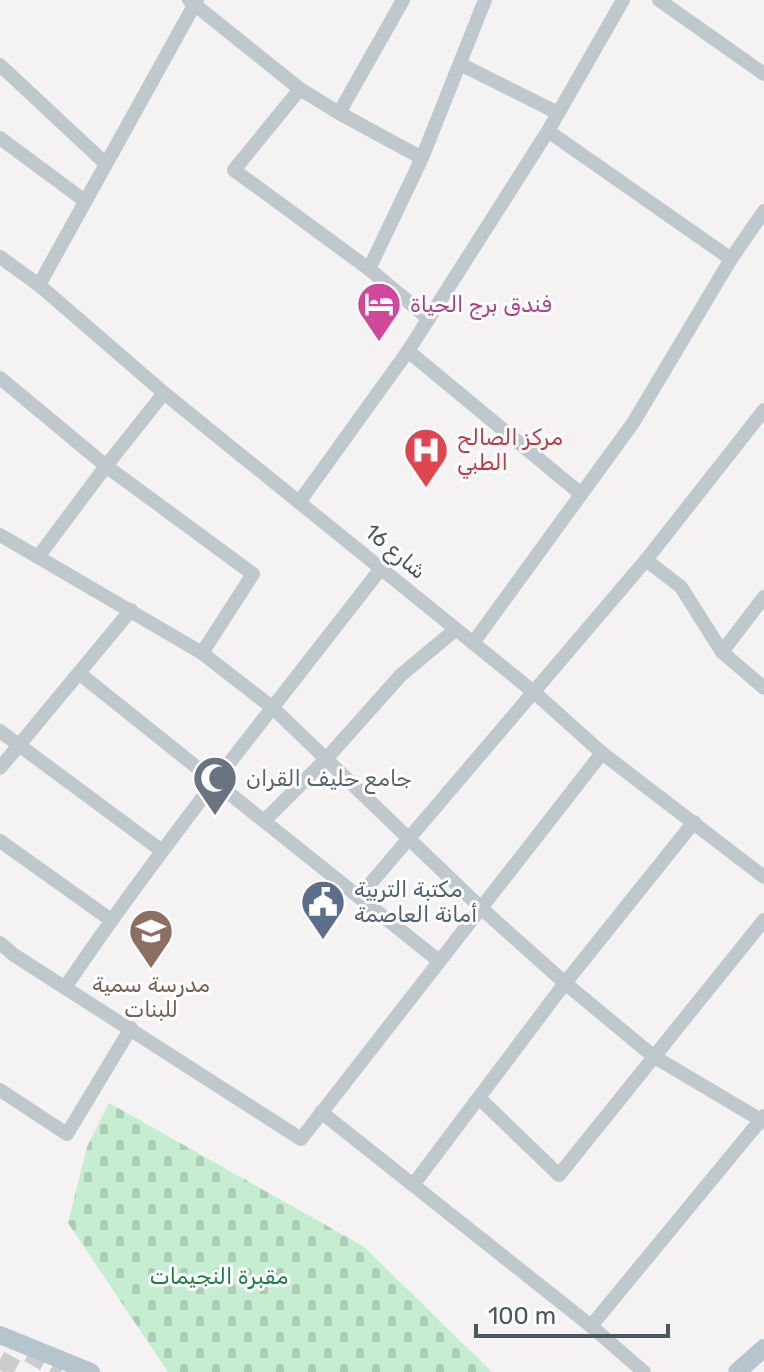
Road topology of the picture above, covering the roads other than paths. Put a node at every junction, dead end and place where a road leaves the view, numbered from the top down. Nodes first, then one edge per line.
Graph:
1 (403, 0) edge
2 (485, 0) edge
3 (623, 0) edge
4 (659, 0) edge
5 (193, 1) edge
6 (460, 64) junction
7 (0, 65) edge
8 (764, 74) edge
9 (300, 89) junction
10 (339, 113) junction
11 (558, 113) junction
12 (548, 131) junction
13 (0, 138) edge
14 (422, 158) junction
15 (106, 164) junction
16 (85, 201) junction
17 (764, 211) edge
18 (0, 257) edge
19 (731, 259) junction
20 (369, 269) junction
21 (39, 285) junction
22 (429, 319) junction
23 (408, 351) junction
24 (0, 378) edge
25 (164, 393) junction
26 (764, 410) edge
27 (106, 466) junction
28 (581, 494) junction
29 (300, 501) junction
30 (0, 535) edge
31 (38, 557) junction
32 (646, 560) junction
33 (382, 567) junction
34 (764, 597) edge
35 (131, 610) junction
36 (455, 630) junction
37 (473, 643) junction
38 (722, 652) junction
39 (202, 653) junction
40 (80, 674) junction
41 (764, 688) edge
42 (535, 693) junction
43 (273, 708) junction
44 (0, 731) edge
45 (18, 745) junction
46 (602, 753) junction
47 (326, 759) junction
48 (0, 768) edge
49 (215, 782) junction
50 (264, 821) junction
51 (694, 822) junction
52 (411, 839) junction
53 (0, 841) edge
54 (162, 851) junction
55 (764, 877) edge
56 (359, 897) junction
57 (481, 908) junction
58 (111, 920) junction
59 (764, 920) edge
60 (0, 943) edge
61 (439, 961) junction
62 (565, 983) junction
63 (66, 986) junction
64 (131, 1028) junction
65 (653, 1056) junction
66 (0, 1090) edge
67 (479, 1098) junction
68 (321, 1112) junction
69 (763, 1119) edge
70 (413, 1185) junction
71 (591, 1326) junction
72 (0, 1335) edge
73 (764, 1348) edge
74 (91, 1372) edge
75 (644, 1372) edge
76 (737, 1372) edge

1 - 10 street
2 - 6 street
3 - 11 street
4 - 8 street
5 - 9 street
5 - 15 street
6 - 11 street
6 - 14 street
7 - 15 street
9 - 10 street
9 - 20 street
10 - 14 street
11 - 12 street
12 - 19 street
12 - 22 street
13 - 16 street
14 - 20 street
15 - 16 street
16 - 21 street
17 - 19 street
18 - 21 street, شارع 16
19 - 28 street
20 - 22 street
21 - 25 street, شارع 16
22 - 23 street
23 - 28 street
23 - 29 street
24 - 27 street
25 - 27 street
25 - 29 street, شارع 16
26 - 32 street
27 - 31 street
27 - 39 street
28 - 37 street
29 - 33 street, شارع 16
30 - 31 street
31 - 35 street
32 - 38 street
32 - 42 street
33 - 36 street, شارع 16
33 - 43 street
34 - 38 street
35 - 39 street
35 - 40 street
36 - 37 street, شارع 16
36 - 47 street
37 - 42 street, شارع 16
38 - 41 street
39 - 43 street
40 - 45 street
40 - 49 street
42 - 46 street, شارع 16
42 - 52 street
43 - 47 street
43 - 49 street
44 - 45 street
45 - 48 street
45 - 54 street
46 - 51 street, شارع 16
46 - 57 street
47 - 50 street
47 - 52 street
49 - 50 street
49 - 54 street
50 - 56 street
51 - 55 street, شارع 16
51 - 62 street
52 - 56 street
52 - 57 street
53 - 58 street
54 - 58 street
56 - 61 street
57 - 61 street
57 - 62 street
58 - 63 street
59 - 65 street
60 - 63 street
61 - 68 street
62 - 65 street
62 - 67 street
63 - 64 street
64 - 66 street
64 - 68 street
65 - 67 street
65 - 69 street
67 - 70 street
68 - 70 street
69 - 71 street
70 - 71 street
71 - 75 street
72 - 74 main road
73 - 76 main road

